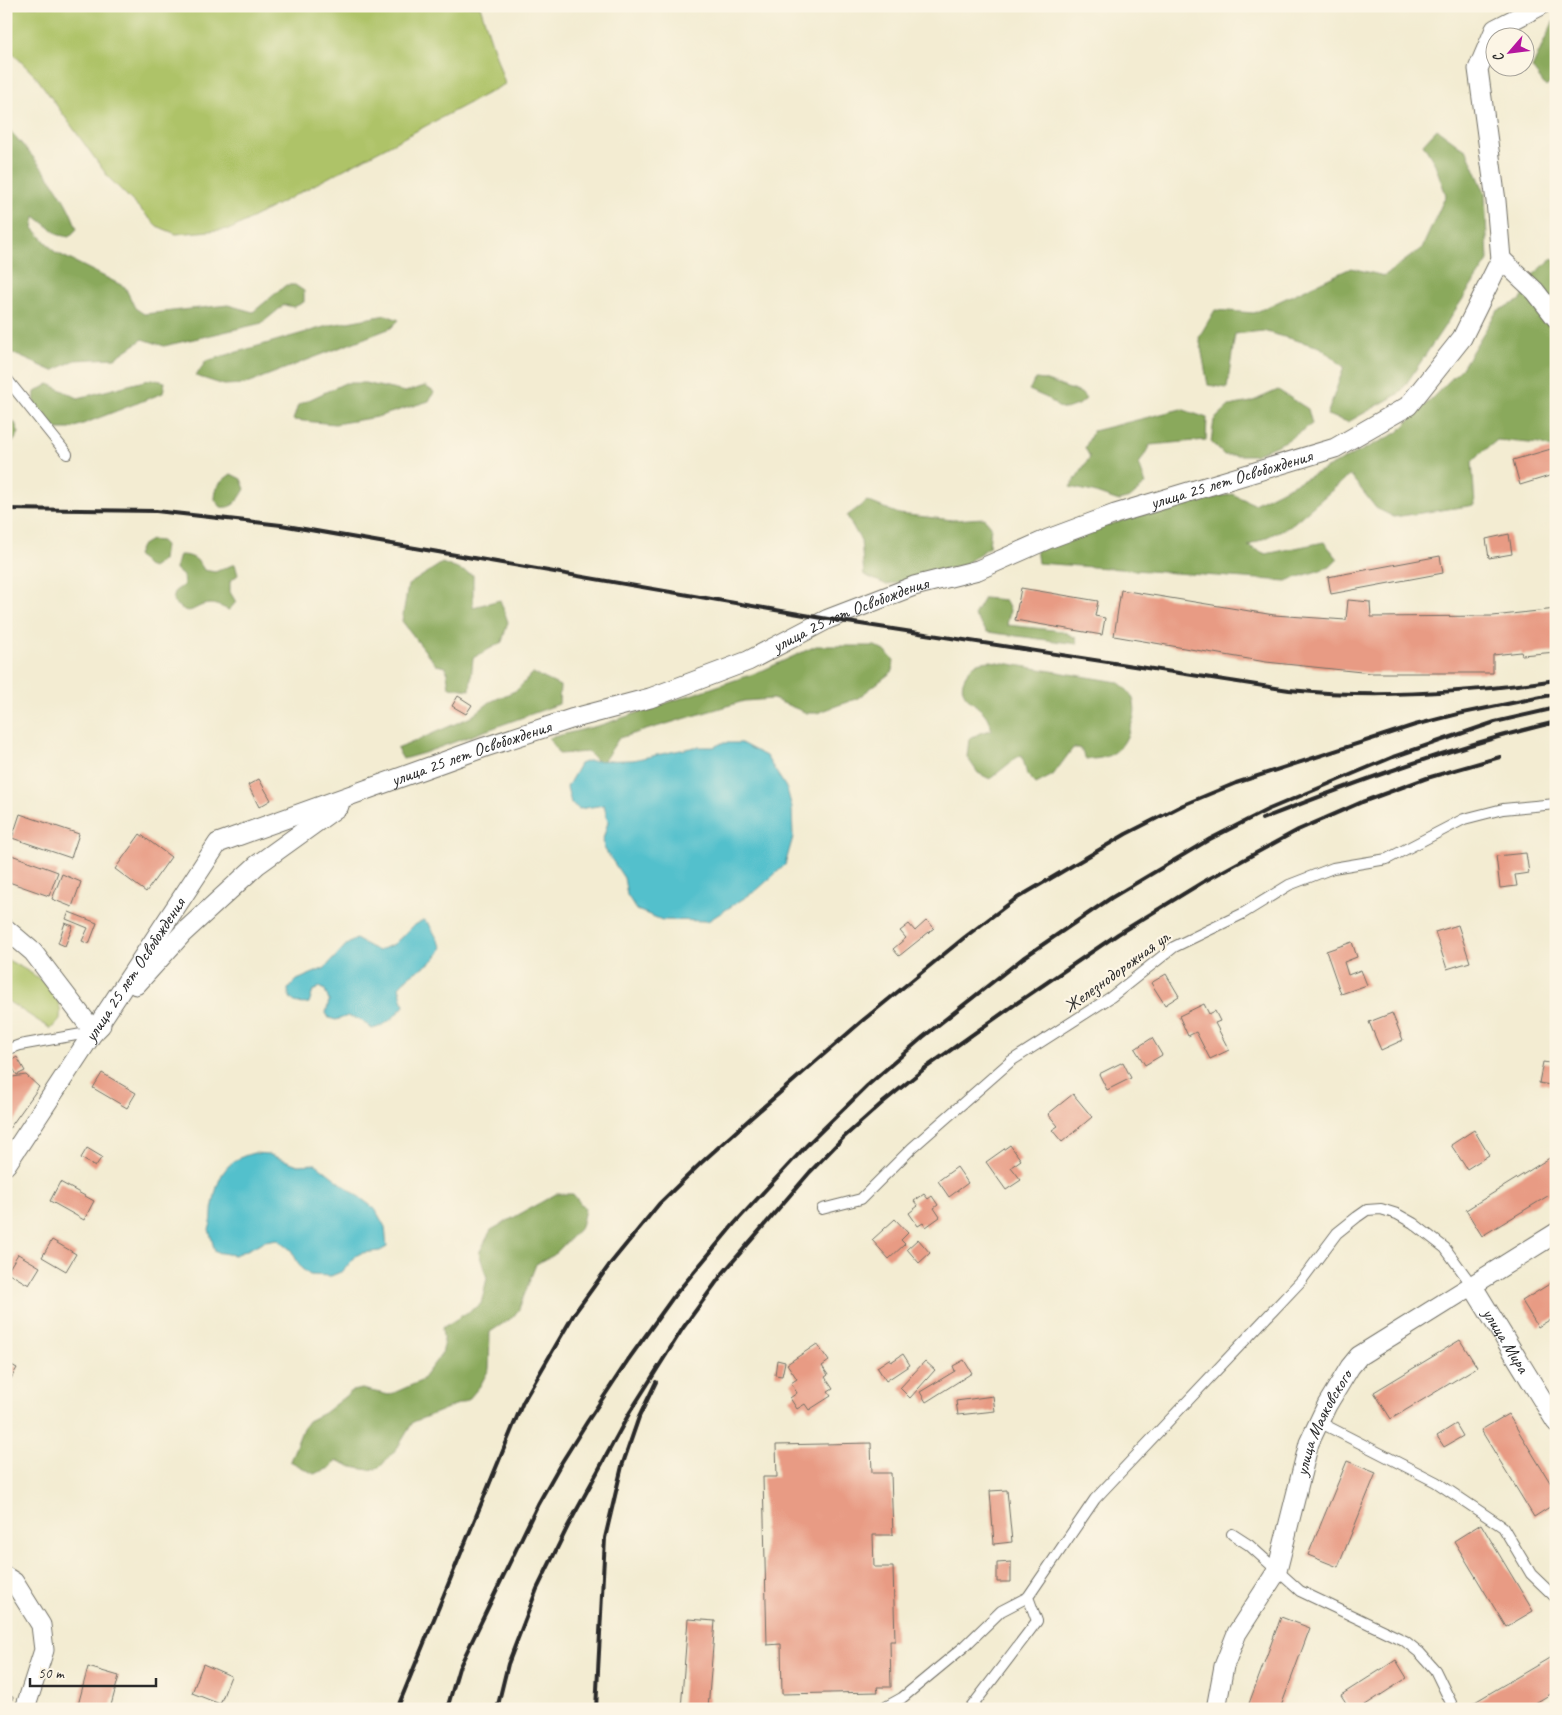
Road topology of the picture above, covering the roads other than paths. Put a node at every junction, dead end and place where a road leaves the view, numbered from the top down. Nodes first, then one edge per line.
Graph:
1 (1540, 6) edge
2 (1501, 259) junction
3 (1556, 318) edge
4 (6, 378) edge
5 (67, 454) dead end
6 (358, 792) junction
7 (1556, 804) edge
8 (6, 929) edge
9 (94, 1032) junction
10 (6, 1050) edge
11 (6, 1165) edge
12 (822, 1209) dead end
13 (1556, 1233) edge
14 (1472, 1285) junction
15 (1319, 1422) junction
16 (1556, 1422) edge
17 (1232, 1534) dead end
18 (1277, 1571) junction
19 (6, 1577) edge
20 (1028, 1597) junction
21 (1556, 1598) edge
22 (25, 1709) edge
23 (882, 1709) edge
24 (970, 1709) edge
25 (1216, 1709) edge
26 (1454, 1709) edge

1 - 2 street
2 - 3 street
2 - 6 street, улица 25 лет Освобождения
4 - 5 lane
6 - 9 street
6 - 9 street, улица 25 лет Освобождения
7 - 12 lane, Железнодорожная ул.
8 - 9 street
9 - 10 lane
9 - 11 street, улица 25 лет Освобождения
13 - 14 street, улица Маяковского
14 - 15 street, улица Маяковского
14 - 16 street, улица Мира
14 - 20 lane
15 - 18 street, улица Маяковского
15 - 21 lane
17 - 18 lane
18 - 25 street, улица Маяковского
18 - 26 lane
19 - 22 street
20 - 23 lane
20 - 24 lane

